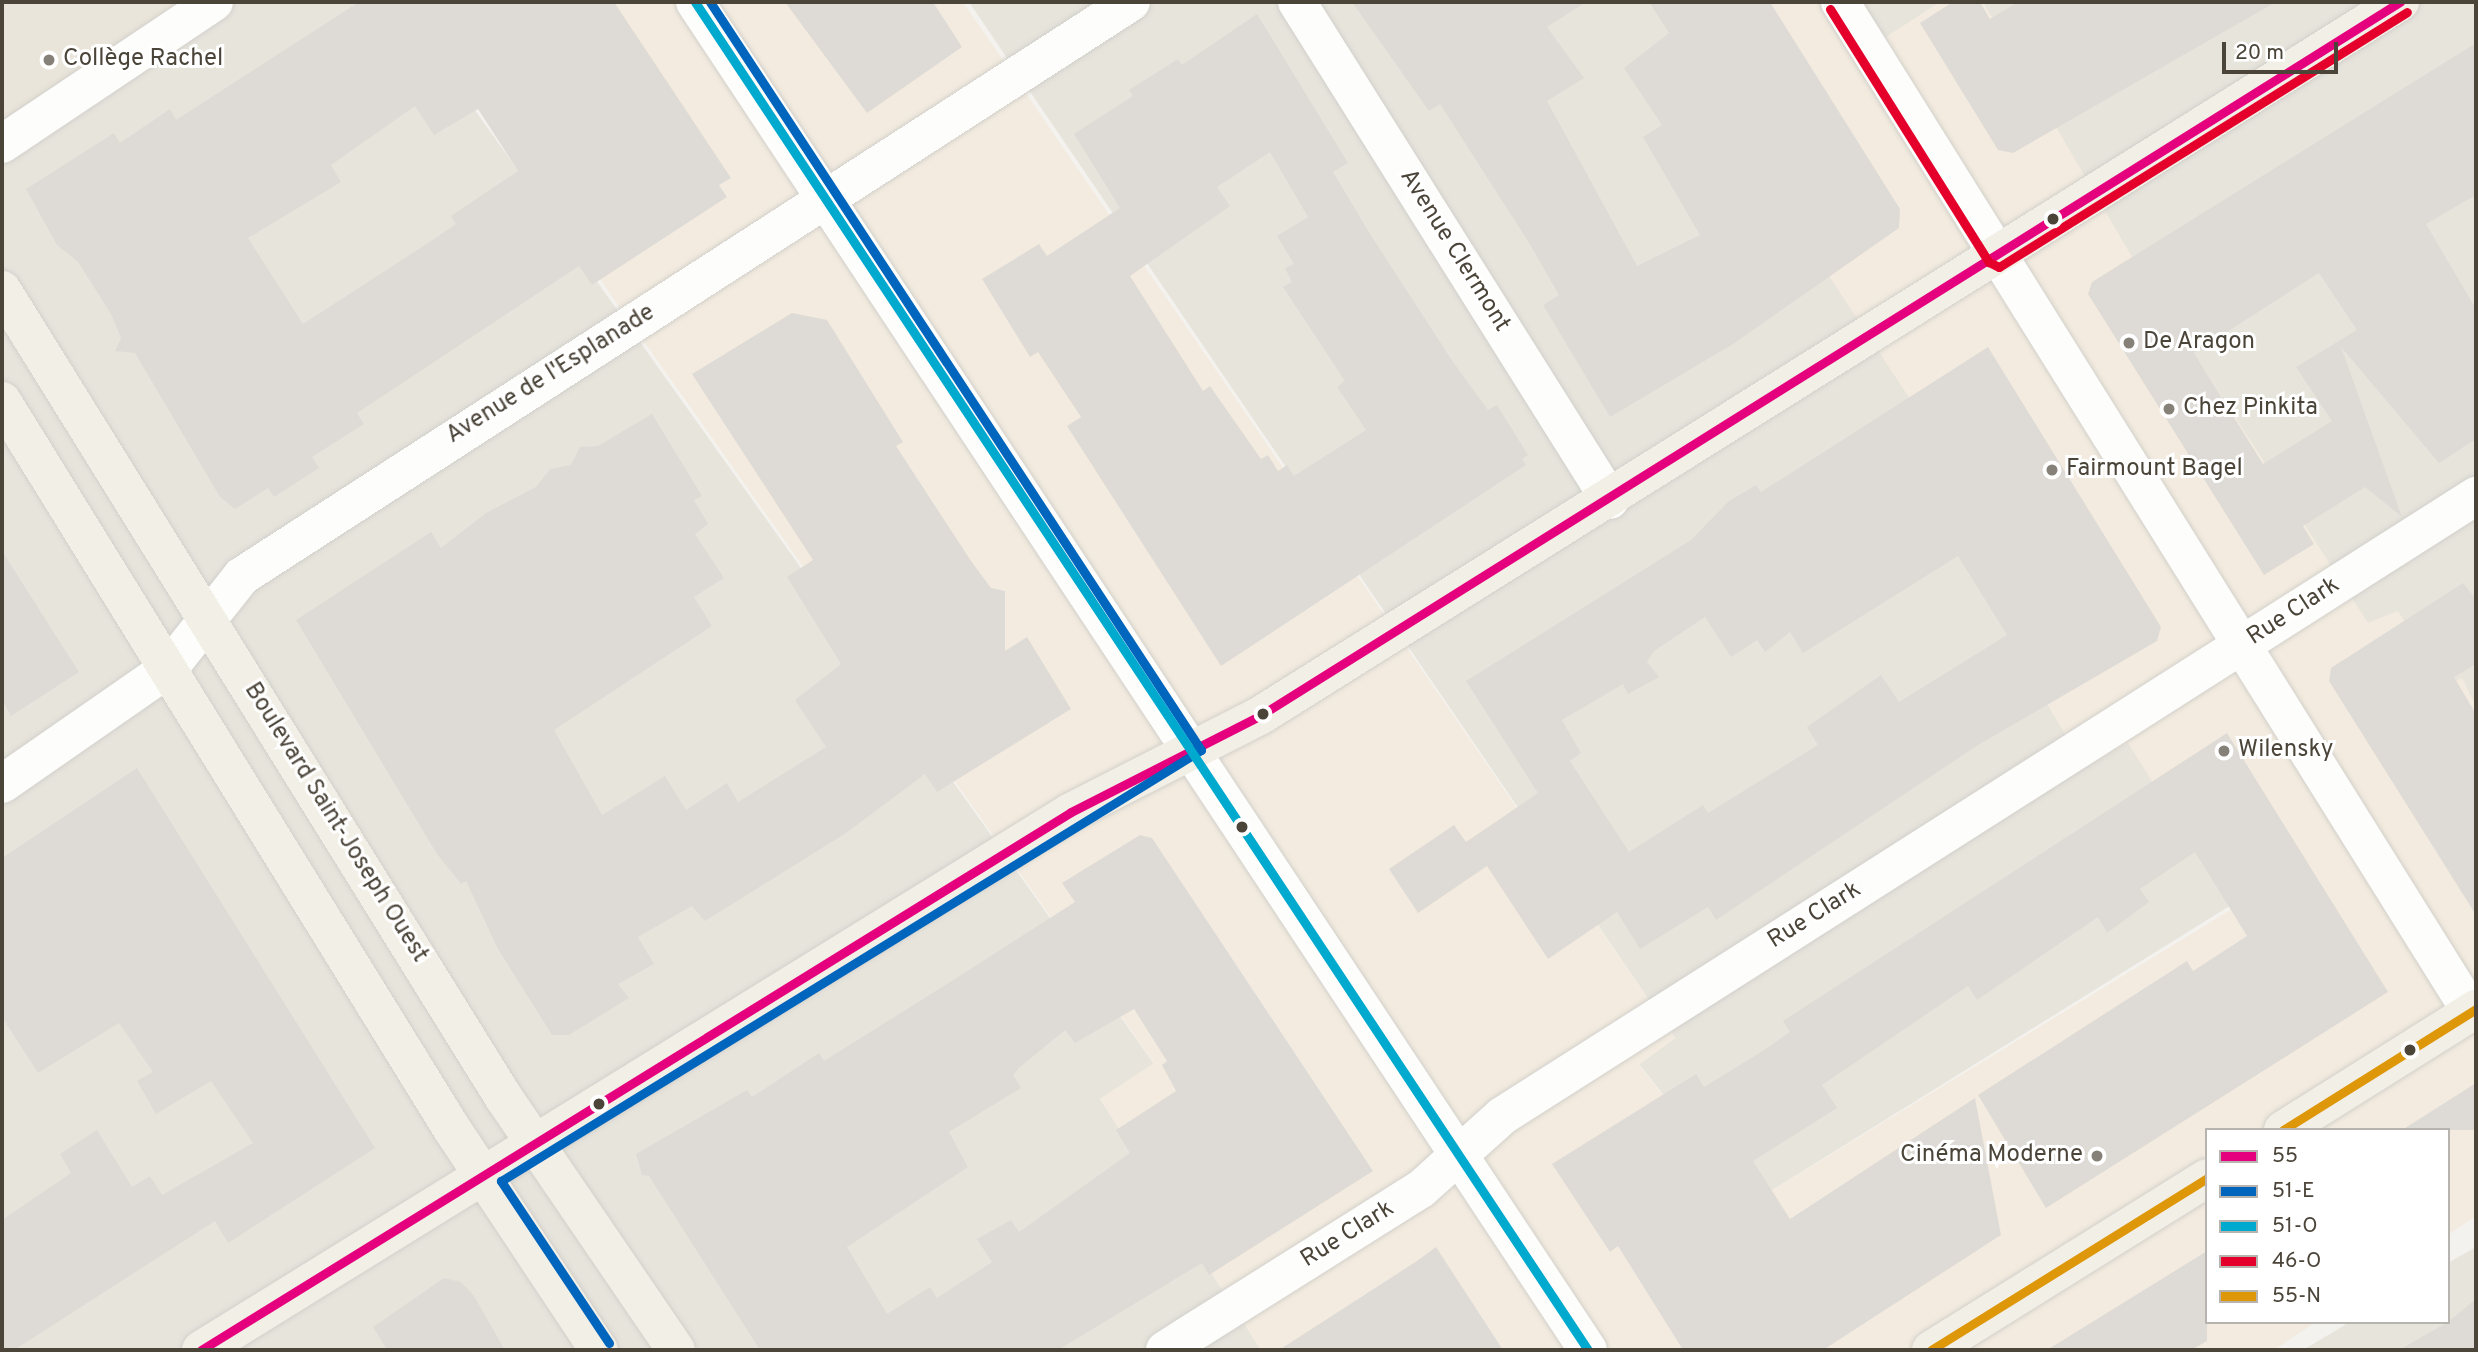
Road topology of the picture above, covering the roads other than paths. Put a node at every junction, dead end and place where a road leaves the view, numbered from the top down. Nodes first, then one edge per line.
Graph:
1 (214, 2) edge
2 (695, 2) edge
3 (1130, 2) edge
4 (1297, 2) edge
5 (1840, 2) edge
6 (2400, 2) edge
7 (2, 144) edge
8 (825, 199) junction
9 (1999, 255) junction
10 (2, 290) edge
11 (2, 401) edge
12 (2476, 496) edge
13 (1610, 500) junction
14 (209, 619) junction
15 (2240, 646) junction
16 (169, 668) junction
17 (1189, 749) junction
18 (2, 784) edge
19 (2474, 1010) edge
20 (2286, 1128) edge
21 (537, 1145) junction
22 (1461, 1151) junction
23 (484, 1177) junction
24 (2205, 1179) edge
25 (201, 1350) edge
26 (599, 1350) edge
27 (676, 1350) edge
28 (1166, 1350) edge
29 (1588, 1350) edge
30 (1931, 1350) edge

1 - 7 street
2 - 8 street
3 - 8 street, Avenue de l'Esplanade
4 - 13 street, Avenue Clermont
5 - 9 street
6 - 9 main road
8 - 14 street, Avenue de l'Esplanade
8 - 17 street
9 - 13 main road
9 - 15 street
10 - 14 main road, Boulevard Saint-Joseph Ouest
11 - 16 main road
12 - 15 street, Rue Clark
13 - 17 main road
14 - 16 street, Avenue de l'Esplanade
14 - 21 main road, Boulevard Saint-Joseph Ouest
15 - 19 street
15 - 22 street, Rue Clark
16 - 18 street, Avenue de l'Esplanade
16 - 23 main road
17 - 21 main road
17 - 22 street
19 - 20 main road
21 - 23 main road
21 - 27 main road, Boulevard Saint-Joseph Ouest
22 - 28 street, Rue Clark
22 - 29 street
23 - 25 main road
23 - 26 main road
24 - 30 main road

